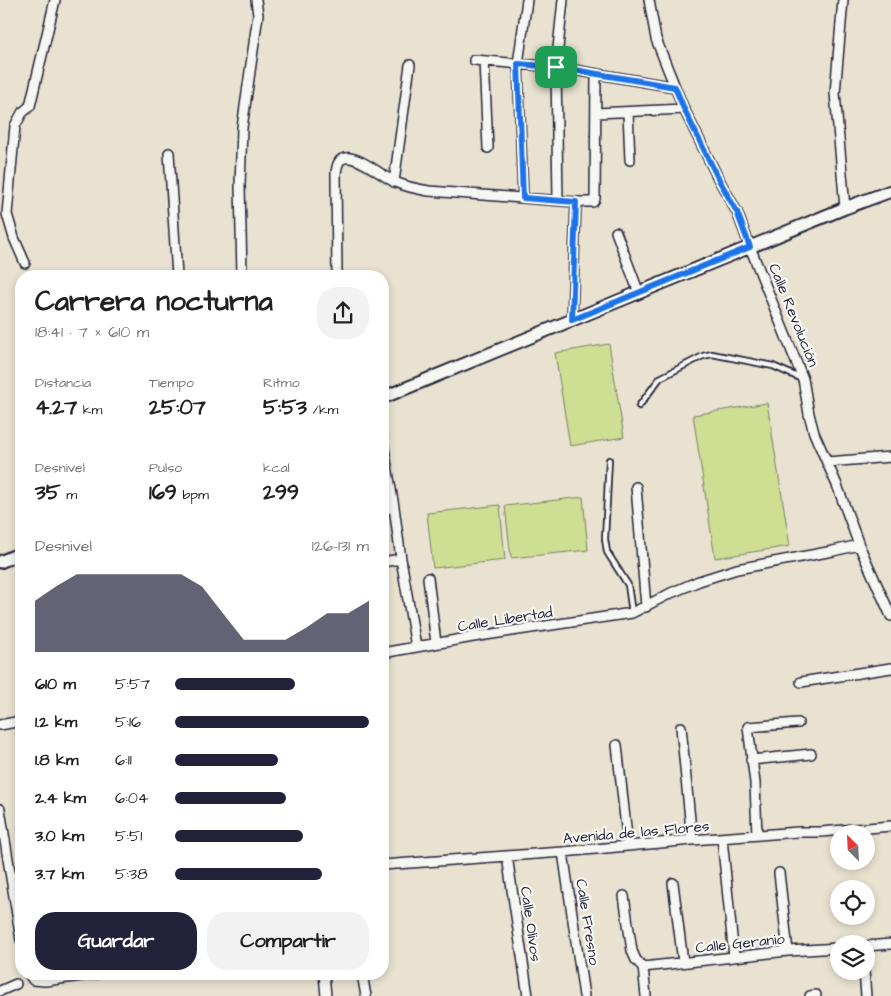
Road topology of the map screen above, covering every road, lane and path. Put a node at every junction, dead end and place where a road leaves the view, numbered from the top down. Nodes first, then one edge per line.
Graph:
1 (55, 0) edge
2 (256, 0) edge
3 (526, 0) edge
4 (563, 0) edge
5 (649, 0) edge
6 (843, 0) edge
7 (518, 64) junction
8 (410, 65) dead end
9 (556, 67) junction
10 (596, 74) junction
11 (675, 87) junction
12 (684, 109) junction
13 (628, 112) junction
14 (596, 113) junction
15 (488, 148) dead end
16 (169, 152) dead end
17 (630, 160) dead end
18 (394, 182) junction
19 (891, 191) edge
20 (523, 198) junction
21 (558, 200) junction
22 (576, 202) junction
23 (844, 208) junction
24 (616, 232) dead end
25 (750, 247) junction
26 (24, 263) dead end
27 (177, 270) edge
28 (242, 270) edge
29 (337, 270) edge
30 (638, 293) junction
31 (572, 320) junction
32 (803, 379) junction
33 (389, 395) edge
34 (639, 406) dead end
35 (891, 456) edge
36 (609, 460) dead end
37 (826, 462) junction
38 (389, 478) edge
39 (636, 487) dead end
40 (394, 507) junction
41 (389, 508) edge
42 (859, 545) junction
43 (15, 556) edge
44 (400, 559) junction
45 (389, 561) edge
46 (0, 562) edge
47 (428, 578) dead end
48 (646, 606) junction
49 (632, 613) junction
50 (891, 616) edge
51 (436, 643) junction
52 (416, 647) junction
53 (389, 652) edge
54 (891, 668) edge
55 (801, 682) dead end
56 (15, 722) edge
57 (798, 723) dead end
58 (0, 725) edge
59 (681, 727) dead end
60 (617, 745) dead end
61 (811, 754) dead end
62 (751, 760) junction
63 (0, 809) edge
64 (891, 826) edge
65 (757, 835) junction
66 (722, 838) junction
67 (692, 840) junction
68 (628, 846) junction
69 (563, 852) junction
70 (507, 856) junction
71 (389, 864) edge
72 (779, 873) dead end
73 (673, 883) dead end
74 (15, 896) edge
75 (624, 896) dead end
76 (891, 944) edge
77 (875, 945) edge
78 (830, 949) edge
79 (788, 951) junction
80 (734, 957) junction
81 (683, 962) junction
82 (643, 967) junction
83 (325, 980) edge
84 (363, 980) edge
85 (865, 980) edge
86 (16, 984) dead end
87 (0, 992) edge
88 (326, 996) edge
89 (366, 996) edge
90 (528, 996) edge
91 (584, 996) edge
92 (646, 996) edge
93 (810, 996) edge
94 (816, 996) edge
95 (866, 996) edge

1 - 26 street
2 - 28 street
3 - 7 street
4 - 9 street
5 - 11 street, Calle Revolución
6 - 23 street
7 - 9 street
7 - 15 street
7 - 20 street
8 - 18 street
9 - 10 street
9 - 21 street
10 - 11 street
10 - 14 street
11 - 12 street, Calle Revolución
12 - 13 street
12 - 25 street, Calle Revolución
13 - 14 street
13 - 17 street
14 - 22 street
16 - 27 street
18 - 20 street
18 - 29 street
19 - 23 street
20 - 21 street
21 - 22 street
22 - 31 street
23 - 25 street
24 - 30 street
25 - 30 street
25 - 32 street, Calle Revolución
30 - 31 street
31 - 33 street
32 - 34 lane
32 - 37 street, Calle Revolución
35 - 37 street
36 - 49 lane
37 - 42 street, Calle Revolución
38 - 40 street
39 - 48 street
40 - 41 street
40 - 44 street
42 - 48 street
42 - 50 street, Calle Revolución
43 - 46 street
44 - 45 street
44 - 52 street
47 - 51 street
48 - 49 street
49 - 51 street, Calle Libertad
51 - 52 street, Calle Libertad
52 - 53 street, Calle Libertad
54 - 55 street
56 - 58 street
57 - 62 street
59 - 67 street
60 - 68 street
61 - 62 street
62 - 65 street
63 - 74 street
64 - 65 street, Avenida de las Flores
65 - 66 street, Avenida de las Flores
66 - 67 street, Avenida de las Flores
66 - 80 street
67 - 68 street, Avenida de las Flores
68 - 69 street, Avenida de las Flores
69 - 70 street, Avenida de las Flores
69 - 91 street, Calle Fresno
70 - 71 street, Avenida de las Flores
70 - 90 street, Calle Olivos
72 - 79 street
73 - 81 street
75 - 82 street
76 - 77 street
78 - 79 street, Calle Geranio
79 - 80 street, Calle Geranio
80 - 81 street, Calle Geranio
81 - 82 street, Calle Geranio
82 - 92 street
83 - 88 street
84 - 89 street
85 - 95 street
86 - 87 street
93 - 94 street

